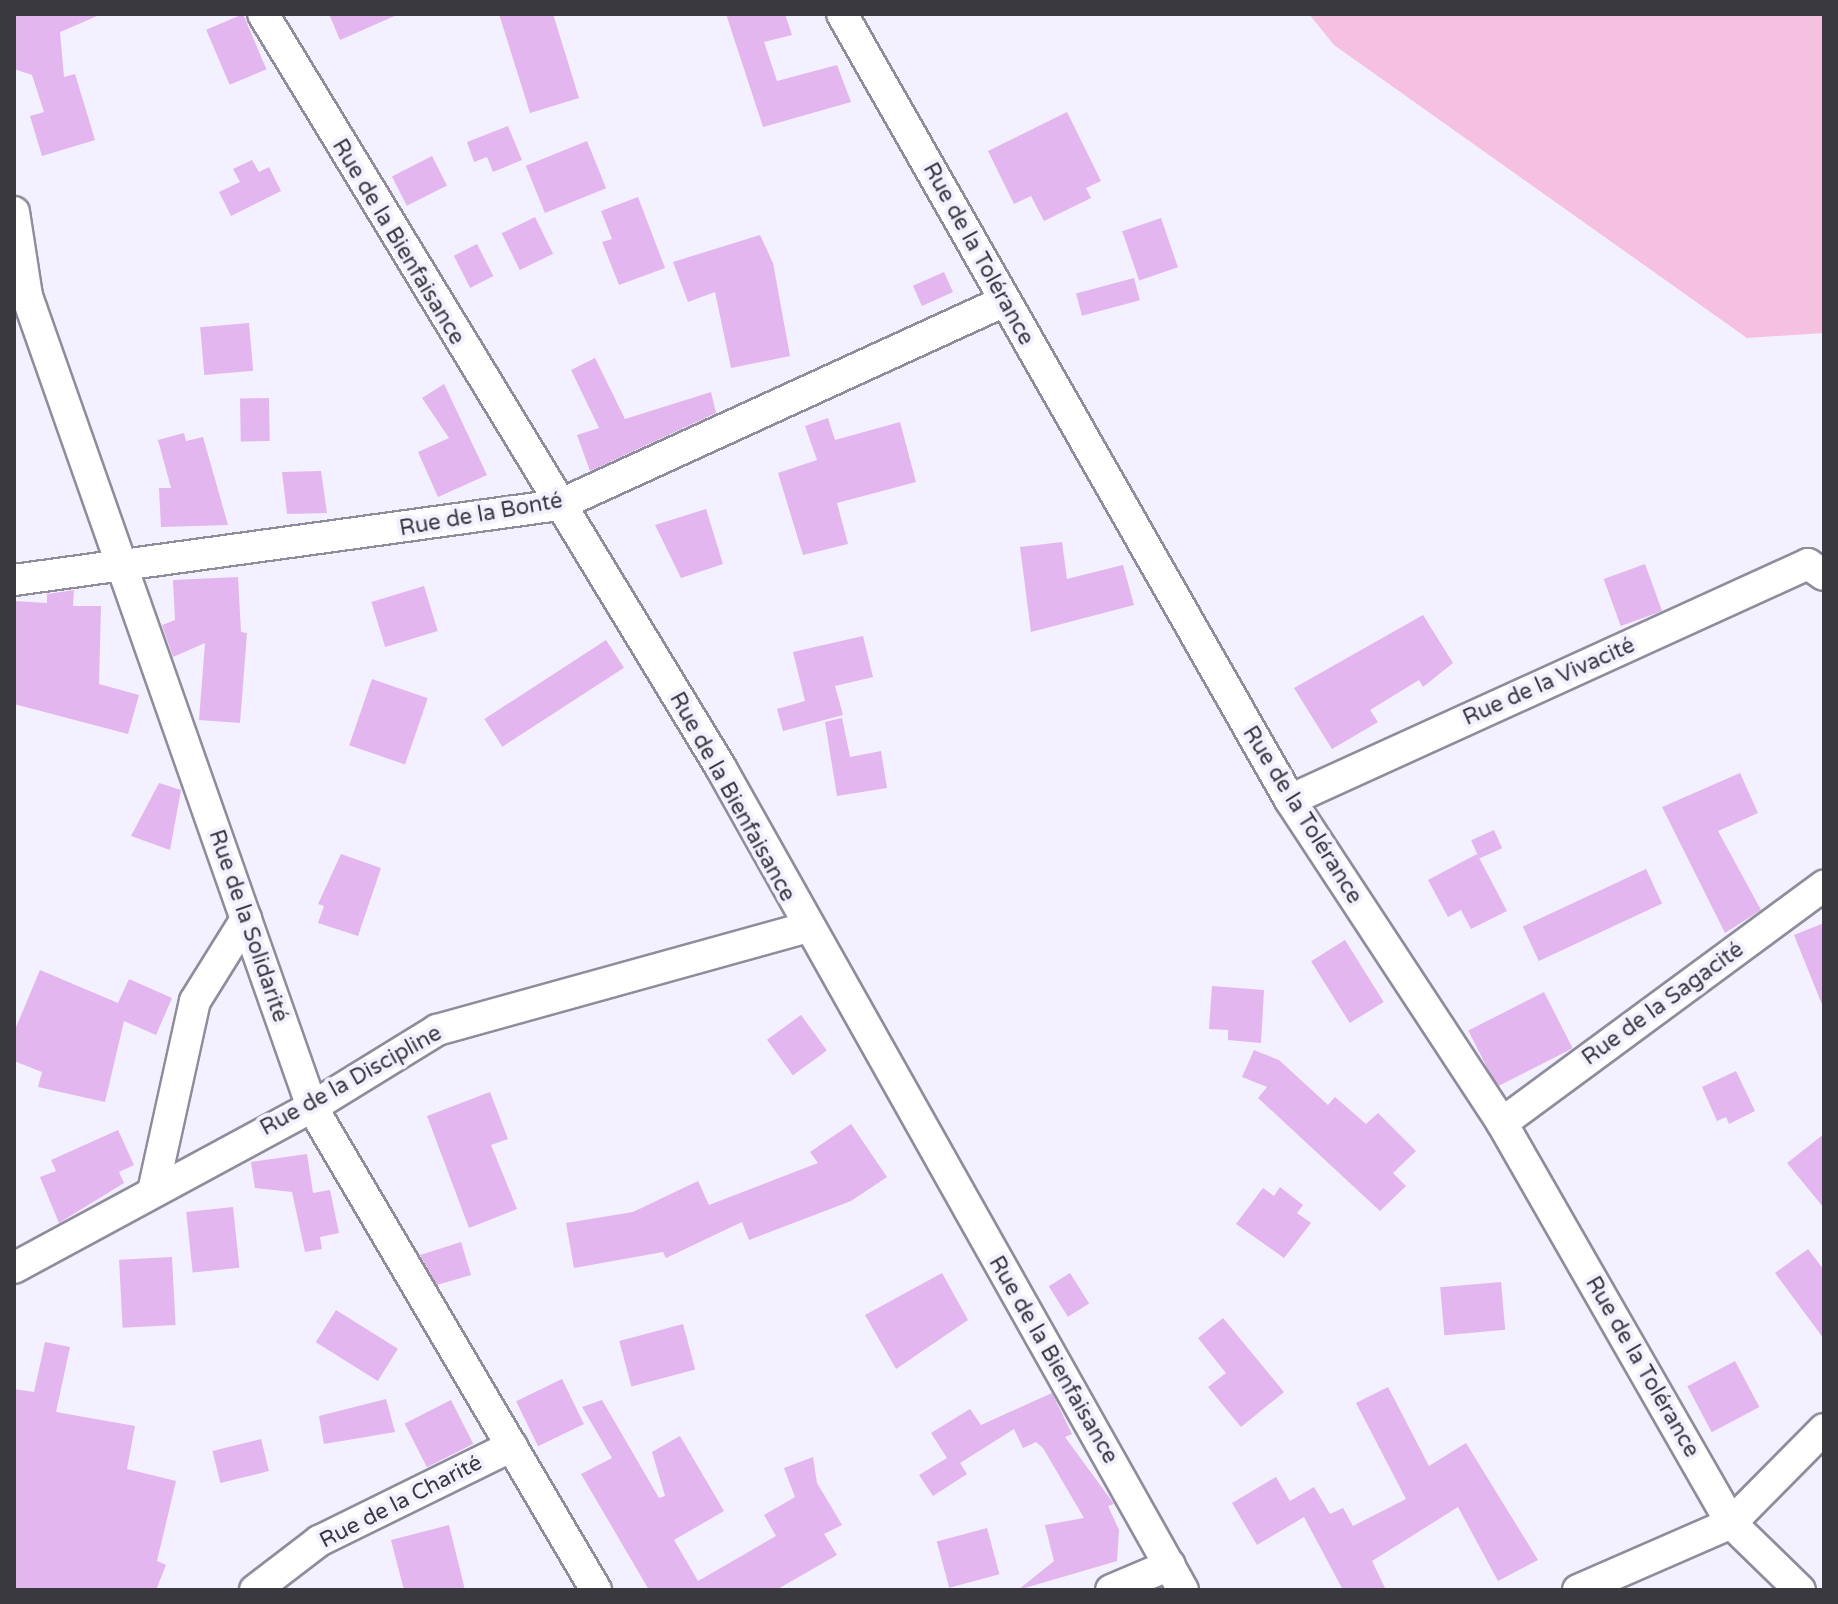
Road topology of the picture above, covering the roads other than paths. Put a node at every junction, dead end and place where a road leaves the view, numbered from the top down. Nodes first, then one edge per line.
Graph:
1 (263, 14) edge
2 (842, 14) edge
3 (14, 212) edge
4 (1005, 301) junction
5 (559, 505) junction
6 (122, 565) junction
7 (1816, 570) edge
8 (14, 580) edge
9 (1290, 800) junction
10 (1824, 886) edge
11 (246, 919) junction
12 (805, 928) junction
13 (312, 1107) junction
14 (1502, 1123) junction
15 (154, 1187) junction
16 (14, 1268) edge
17 (1824, 1429) edge
18 (512, 1446) junction
19 (1731, 1523) junction
20 (1177, 1577) edge
21 (255, 1590) edge
22 (596, 1590) edge
23 (1111, 1590) edge
24 (1578, 1590) edge
25 (1800, 1590) edge

1 - 5 street, Rue de la Bienfaisance
2 - 4 street, Rue de la Tolérance
3 - 6 street, Rue de la Solidarité
4 - 5 street, Rue de la Bonté
4 - 9 street, Rue de la Tolérance
5 - 6 street, Rue de la Bonté
5 - 12 street, Rue de la Bienfaisance
6 - 8 street, Rue de la Bonté
6 - 11 street, Rue de la Solidarité
7 - 9 street, Rue de la Vivacité
9 - 14 street, Rue de la Tolérance
10 - 14 street, Rue de la Sagacité
11 - 13 street, Rue de la Solidarité
11 - 15 street
12 - 13 street, Rue de la Discipline
12 - 20 street, Rue de la Bienfaisance
13 - 15 street, Rue de la Discipline
13 - 18 street, Rue de la Solidarité
14 - 19 street, Rue de la Tolérance
15 - 16 street, Rue de la Discipline
17 - 19 street
18 - 21 street, Rue de la Charité
18 - 22 street, Rue de la Solidarité
19 - 24 street
19 - 25 street, Rue de la Tolérance
20 - 23 street

